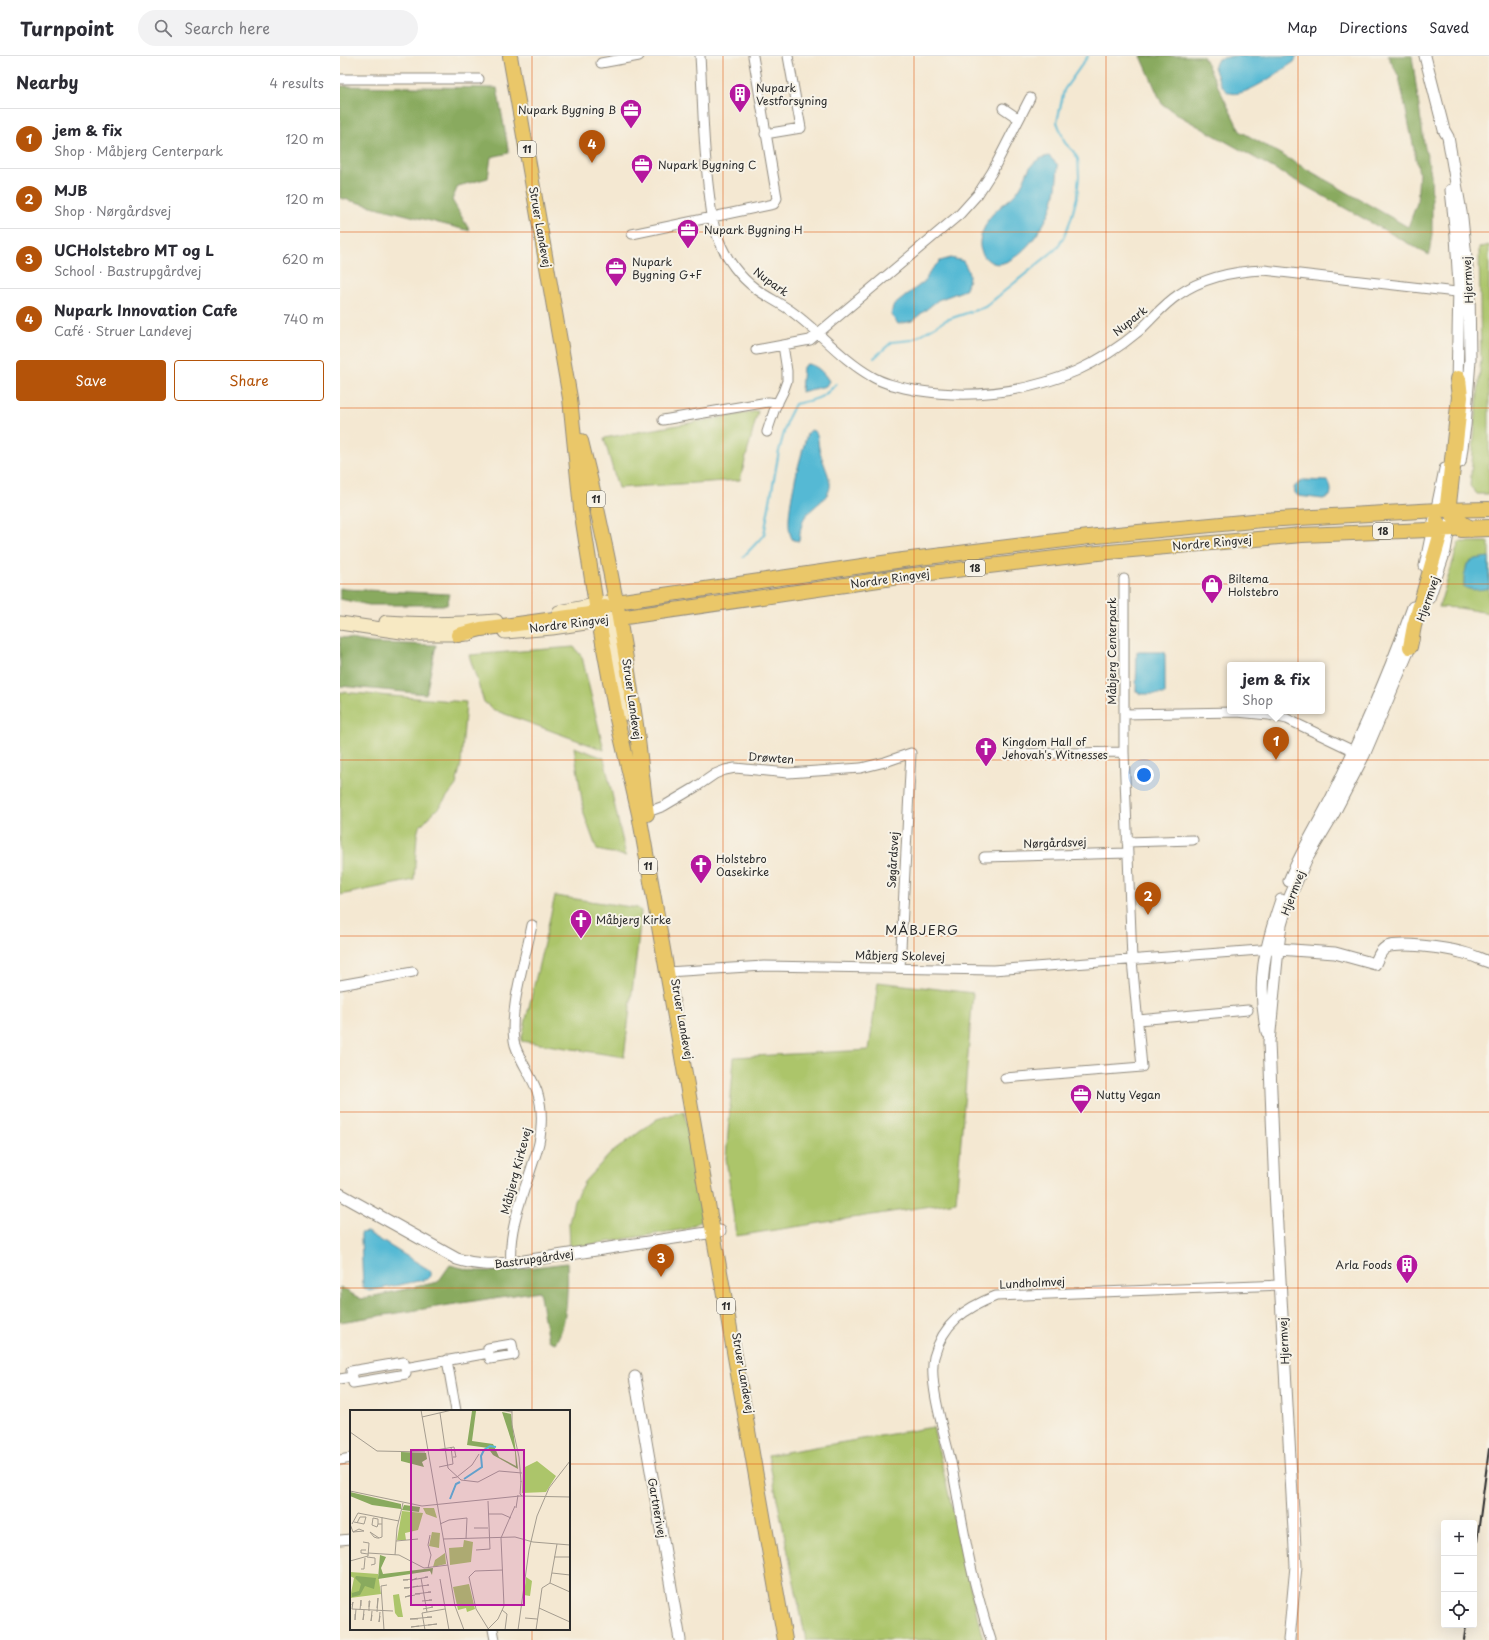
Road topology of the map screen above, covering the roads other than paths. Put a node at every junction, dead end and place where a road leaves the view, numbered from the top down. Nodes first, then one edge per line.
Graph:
1 (510, 56) edge
2 (639, 56) edge
3 (700, 56) edge
4 (753, 56) edge
5 (788, 56) edge
6 (1425, 56) edge
7 (601, 63) dead end
8 (340, 79) edge
9 (480, 79) dead end
10 (1030, 98) dead end
11 (1003, 108) dead end
12 (1019, 119) junction
13 (765, 134) junction
14 (712, 218) junction
15 (632, 234) dead end
16 (1464, 293) junction
17 (819, 334) junction
18 (783, 345) junction
19 (756, 350) dead end
20 (1458, 378) joint
21 (570, 398) junction
22 (778, 403) junction
23 (663, 420) dead end
24 (767, 432) dead end
25 (1489, 509) edge
26 (1489, 517) edge
27 (1446, 520) junction
28 (1489, 528) edge
29 (1124, 580) dead end
30 (611, 610) junction
31 (340, 617) edge
32 (340, 623) edge
33 (458, 635) joint
34 (1410, 647) joint
35 (1227, 712) edge
36 (1124, 714) junction
37 (1259, 714) edge
38 (1353, 750) junction
39 (1124, 752) junction
40 (911, 753) joint
41 (1012, 754) dead end
42 (1364, 755) junction
43 (643, 813) junction
44 (1193, 840) dead end
45 (1127, 842) junction
46 (1128, 853) junction
47 (984, 857) dead end
48 (532, 925) dead end
49 (1266, 949) junction
50 (1278, 949) junction
51 (1132, 960) junction
52 (1489, 962) edge
53 (900, 968) junction
54 (413, 972) dead end
55 (670, 972) junction
56 (340, 985) edge
57 (1248, 1010) dead end
58 (1138, 1020) junction
59 (1269, 1042) junction
60 (1005, 1078) dead end
61 (340, 1194) edge
62 (716, 1231) junction
63 (511, 1263) junction
64 (1281, 1285) junction
65 (489, 1353) dead end
66 (447, 1360) junction
67 (635, 1377) dead end
68 (340, 1379) edge
69 (456, 1410) edge
70 (350, 1458) edge
71 (340, 1460) edge
72 (350, 1538) edge
73 (340, 1540) edge
74 (493, 1630) edge
75 (495, 1640) edge
76 (680, 1640) edge
77 (785, 1640) edge
78 (791, 1640) edge
79 (991, 1640) edge
80 (1289, 1640) edge

1 - 21 main road, Struer Landevej / 11
2 - 7 street
3 - 14 street, Nupark
4 - 13 street
5 - 13 street
6 - 16 street, Hjermvej
8 - 9 street
10 - 12 street
11 - 12 street
12 - 17 street
13 - 14 street
14 - 15 street
14 - 17 street, Nupark
16 - 17 street, Nupark
16 - 20 street, Hjermvej
16 - 27 street, Hjermvej
17 - 18 street
18 - 19 street
18 - 22 street
20 - 27 highway
21 - 30 main road, Struer Landevej / 11
21 - 30 main road, Struer Landevej / 11
22 - 23 street
22 - 24 street
25 - 27 main road, 18
26 - 27 main road
27 - 28 highway, 18
27 - 30 main road, Nordre Ringvej / 18
27 - 30 main road, Nordre Ringvej / 18
27 - 34 main road
27 - 38 street, Hjermvej
29 - 36 street, Måbjerg Centerpark
30 - 31 main road, Nordre Ringvej
30 - 33 main road
30 - 43 main road, Struer Landevej / 11
30 - 43 main road, Struer Landevej / 11
32 - 33 main road
34 - 42 street, Hjermvej
35 - 36 street, Måbjerg Centerpark
36 - 39 street
37 - 38 street, Måbjerg Centerpark
38 - 42 street, Måbjerg Centerpark
38 - 49 street, Hjermvej
39 - 41 street
39 - 45 street
40 - 43 street, Drøwten
40 - 53 street, Søgårdsvej
42 - 50 street, Hjermvej
43 - 55 main road, Struer Landevej / 11
44 - 45 street
45 - 46 street
46 - 47 street, Nørgårdsvej
46 - 51 street
48 - 63 street, Måbjerg Kirkevej
49 - 50 street, Måbjerg Skolevej
49 - 51 street, Måbjerg Skolevej
49 - 59 street, Hjermvej
50 - 52 street
50 - 59 street, Hjermvej
51 - 53 street, Måbjerg Skolevej
51 - 58 street
53 - 55 street, Måbjerg Skolevej
54 - 56 street
55 - 62 main road, Struer Landevej / 11
57 - 58 street
58 - 60 street
59 - 64 street, Hjermvej
61 - 63 street, Bastrupgårdvej
62 - 63 street, Bastrupgårdvej
62 - 77 main road, Struer Landevej / 11
62 - 78 main road, Struer Landevej / 11
64 - 79 street, Lundholmvej
64 - 80 street, Hjermvej
65 - 66 street
66 - 68 street
66 - 69 street
67 - 76 street, Gartnerivej
70 - 71 street
72 - 73 street
74 - 75 street

